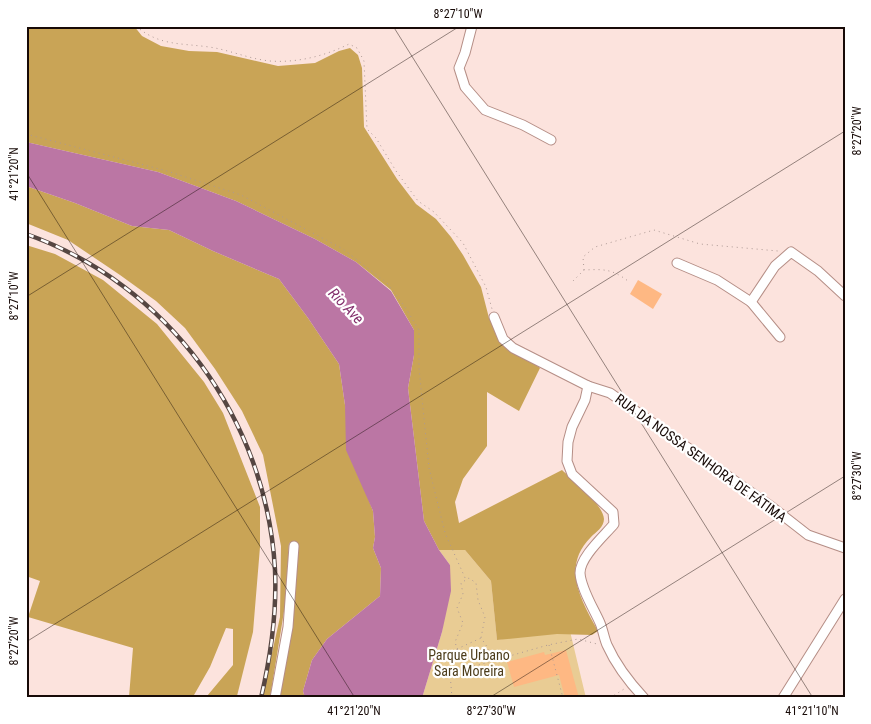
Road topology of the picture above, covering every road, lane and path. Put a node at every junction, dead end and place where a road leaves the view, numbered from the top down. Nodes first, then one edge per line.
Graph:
1 (136, 26) edge
2 (472, 26) edge
3 (26, 134) edge
4 (550, 140) dead end
5 (791, 252) junction
6 (677, 263) dead end
7 (584, 270) junction
8 (573, 281) dead end
9 (628, 281) dead end
10 (845, 296) edge
11 (751, 302) junction
12 (494, 317) joint
13 (780, 337) dead end
14 (588, 386) junction
15 (294, 546) dead end
16 (845, 548) edge
17 (466, 580) junction
18 (845, 599) edge
19 (481, 638) junction
20 (548, 645) junction
21 (608, 647) junction
22 (457, 649) junction
23 (491, 661) junction
24 (463, 669) junction
25 (631, 684) junction
26 (169, 698) edge
27 (193, 698) edge
28 (275, 698) edge
29 (452, 698) edge
30 (563, 698) edge
31 (610, 698) edge
32 (644, 698) edge
33 (783, 698) edge

1 - 12 path
2 - 4 street
3 - 17 path
5 - 7 path
5 - 10 street
5 - 11 street
6 - 11 street
7 - 8 path
7 - 9 path
11 - 13 street
12 - 14 street, RUA DA NOSSA SENHORA DE FÁTIMA
14 - 16 street, RUA DA NOSSA SENHORA DE FÁTIMA
14 - 21 street
15 - 28 street
17 - 19 path
17 - 22 path
18 - 33 street
19 - 22 path
19 - 23 path
20 - 21 path
20 - 23 path
20 - 30 path
21 - 25 street
22 - 24 path
23 - 24 path
24 - 29 path
25 - 31 path
25 - 32 street
26 - 27 path

